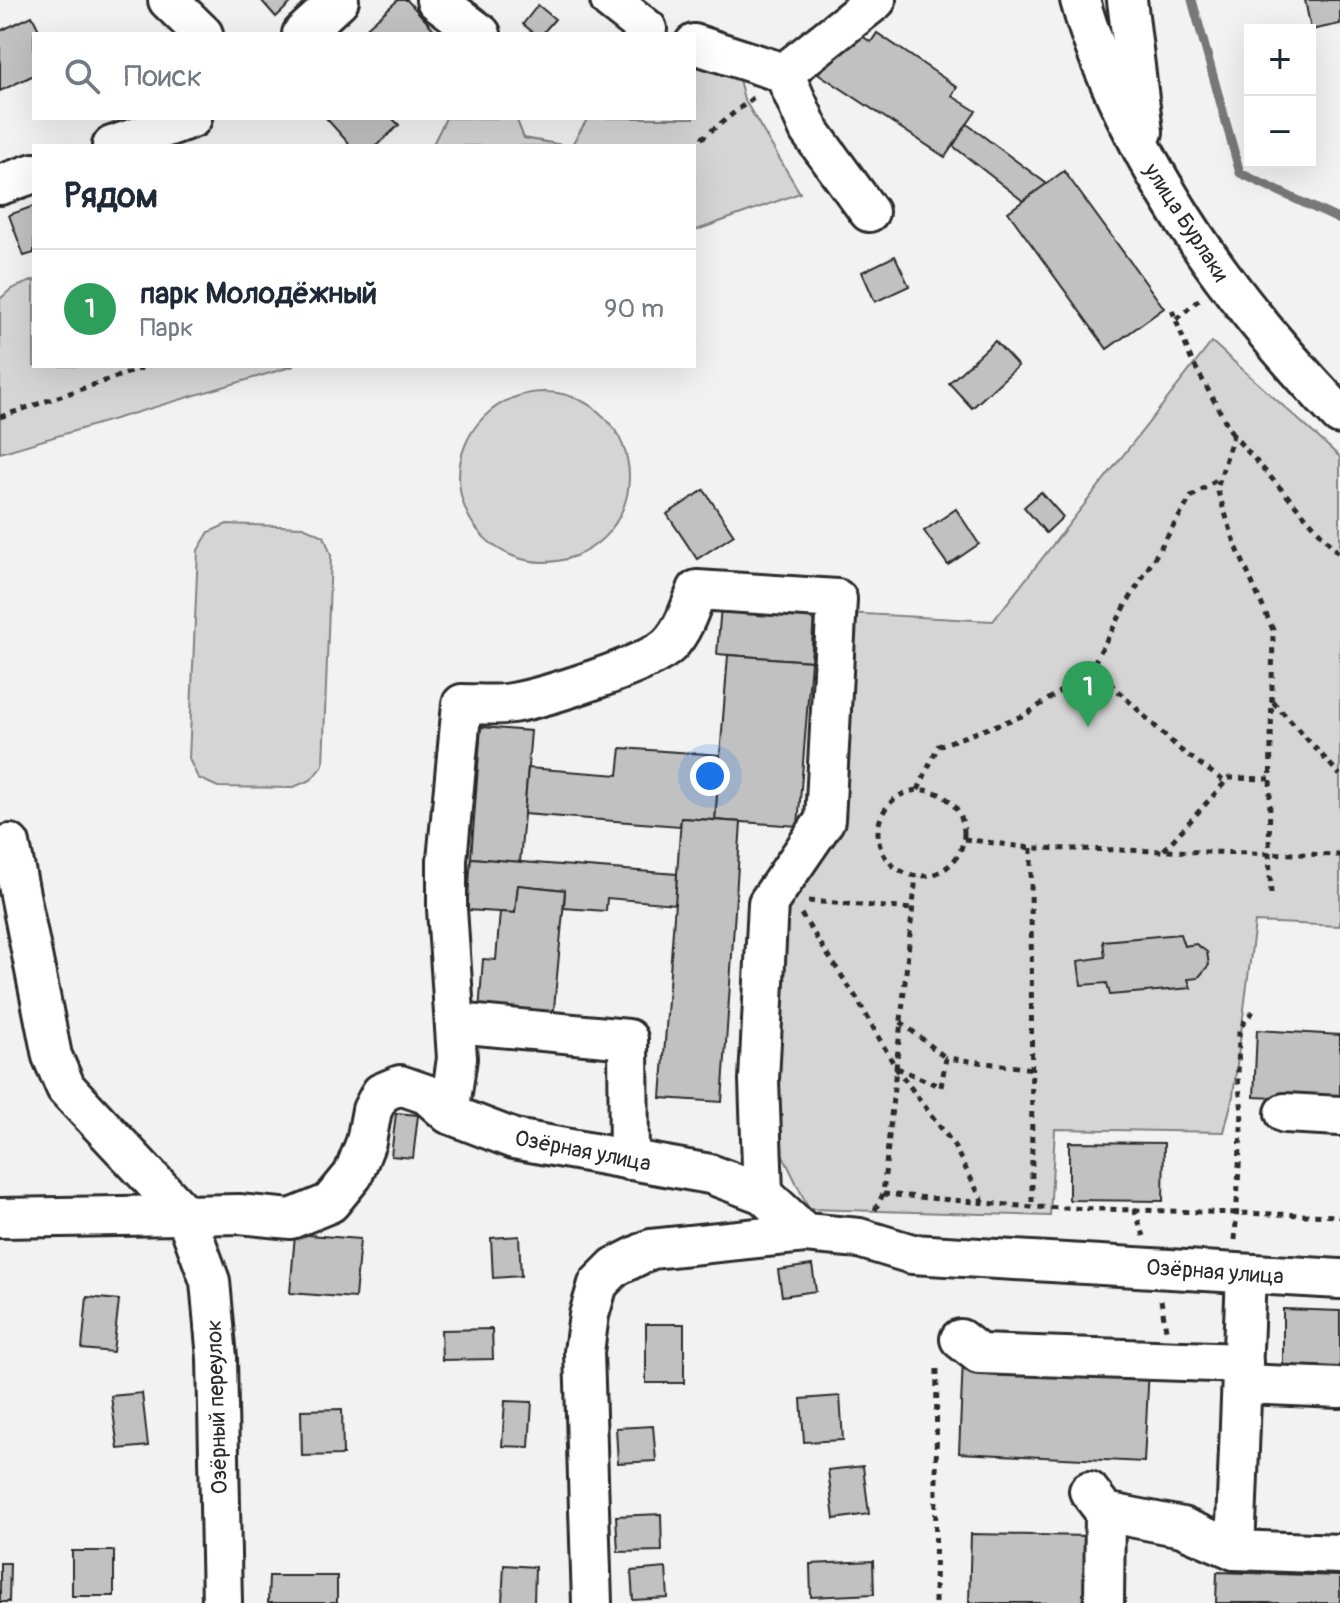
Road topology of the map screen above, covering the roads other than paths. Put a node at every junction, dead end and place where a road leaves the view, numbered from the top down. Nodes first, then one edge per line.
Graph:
1 (168, 0) edge
2 (339, 0) edge
3 (436, 0) edge
4 (610, 0) edge
5 (876, 0) edge
6 (1080, 0) edge
7 (1127, 0) edge
8 (201, 32) edge
9 (304, 32) edge
10 (478, 32) edge
11 (647, 32) edge
12 (696, 45) edge
13 (784, 73) junction
14 (186, 120) edge
15 (118, 144) edge
16 (1146, 158) junction
17 (32, 174) edge
18 (0, 185) edge
19 (869, 212) dead end
20 (1340, 415) edge
21 (10, 844) dead end
22 (456, 1023) junction
23 (1285, 1113) dead end
24 (449, 1114) junction
25 (1340, 1116) edge
26 (629, 1160) junction
27 (763, 1194) junction
28 (186, 1216) junction
29 (0, 1218) edge
30 (805, 1233) junction
31 (1246, 1274) junction
32 (1340, 1279) edge
33 (949, 1346) road end
34 (1242, 1373) junction
35 (1340, 1388) edge
36 (1235, 1550) junction
37 (1340, 1554) edge
38 (222, 1603) edge
39 (592, 1603) edge
40 (1104, 1603) edge

1 - 8 street
2 - 9 street
3 - 10 street
4 - 11 street
5 - 13 street
6 - 16 street, улица Бурлаки
7 - 16 street
12 - 13 street
13 - 19 street
14 - 15 street
16 - 20 street, улица Бурлаки
17 - 18 street
21 - 28 street
22 - 24 street
22 - 26 street
22 - 27 street
23 - 25 street
24 - 26 street, Озёрная улица
24 - 28 street, Озёрная улица
26 - 27 street, Озёрная улица
27 - 30 street, Озёрная улица
28 - 29 street, Озёрная улица
28 - 38 street, Озёрный переулок
30 - 31 street, Озёрная улица
30 - 39 street, Озёрная улица
31 - 32 street, Озёрная улица
31 - 34 street
33 - 34 street
34 - 35 street
34 - 36 street
36 - 37 street
36 - 40 street

